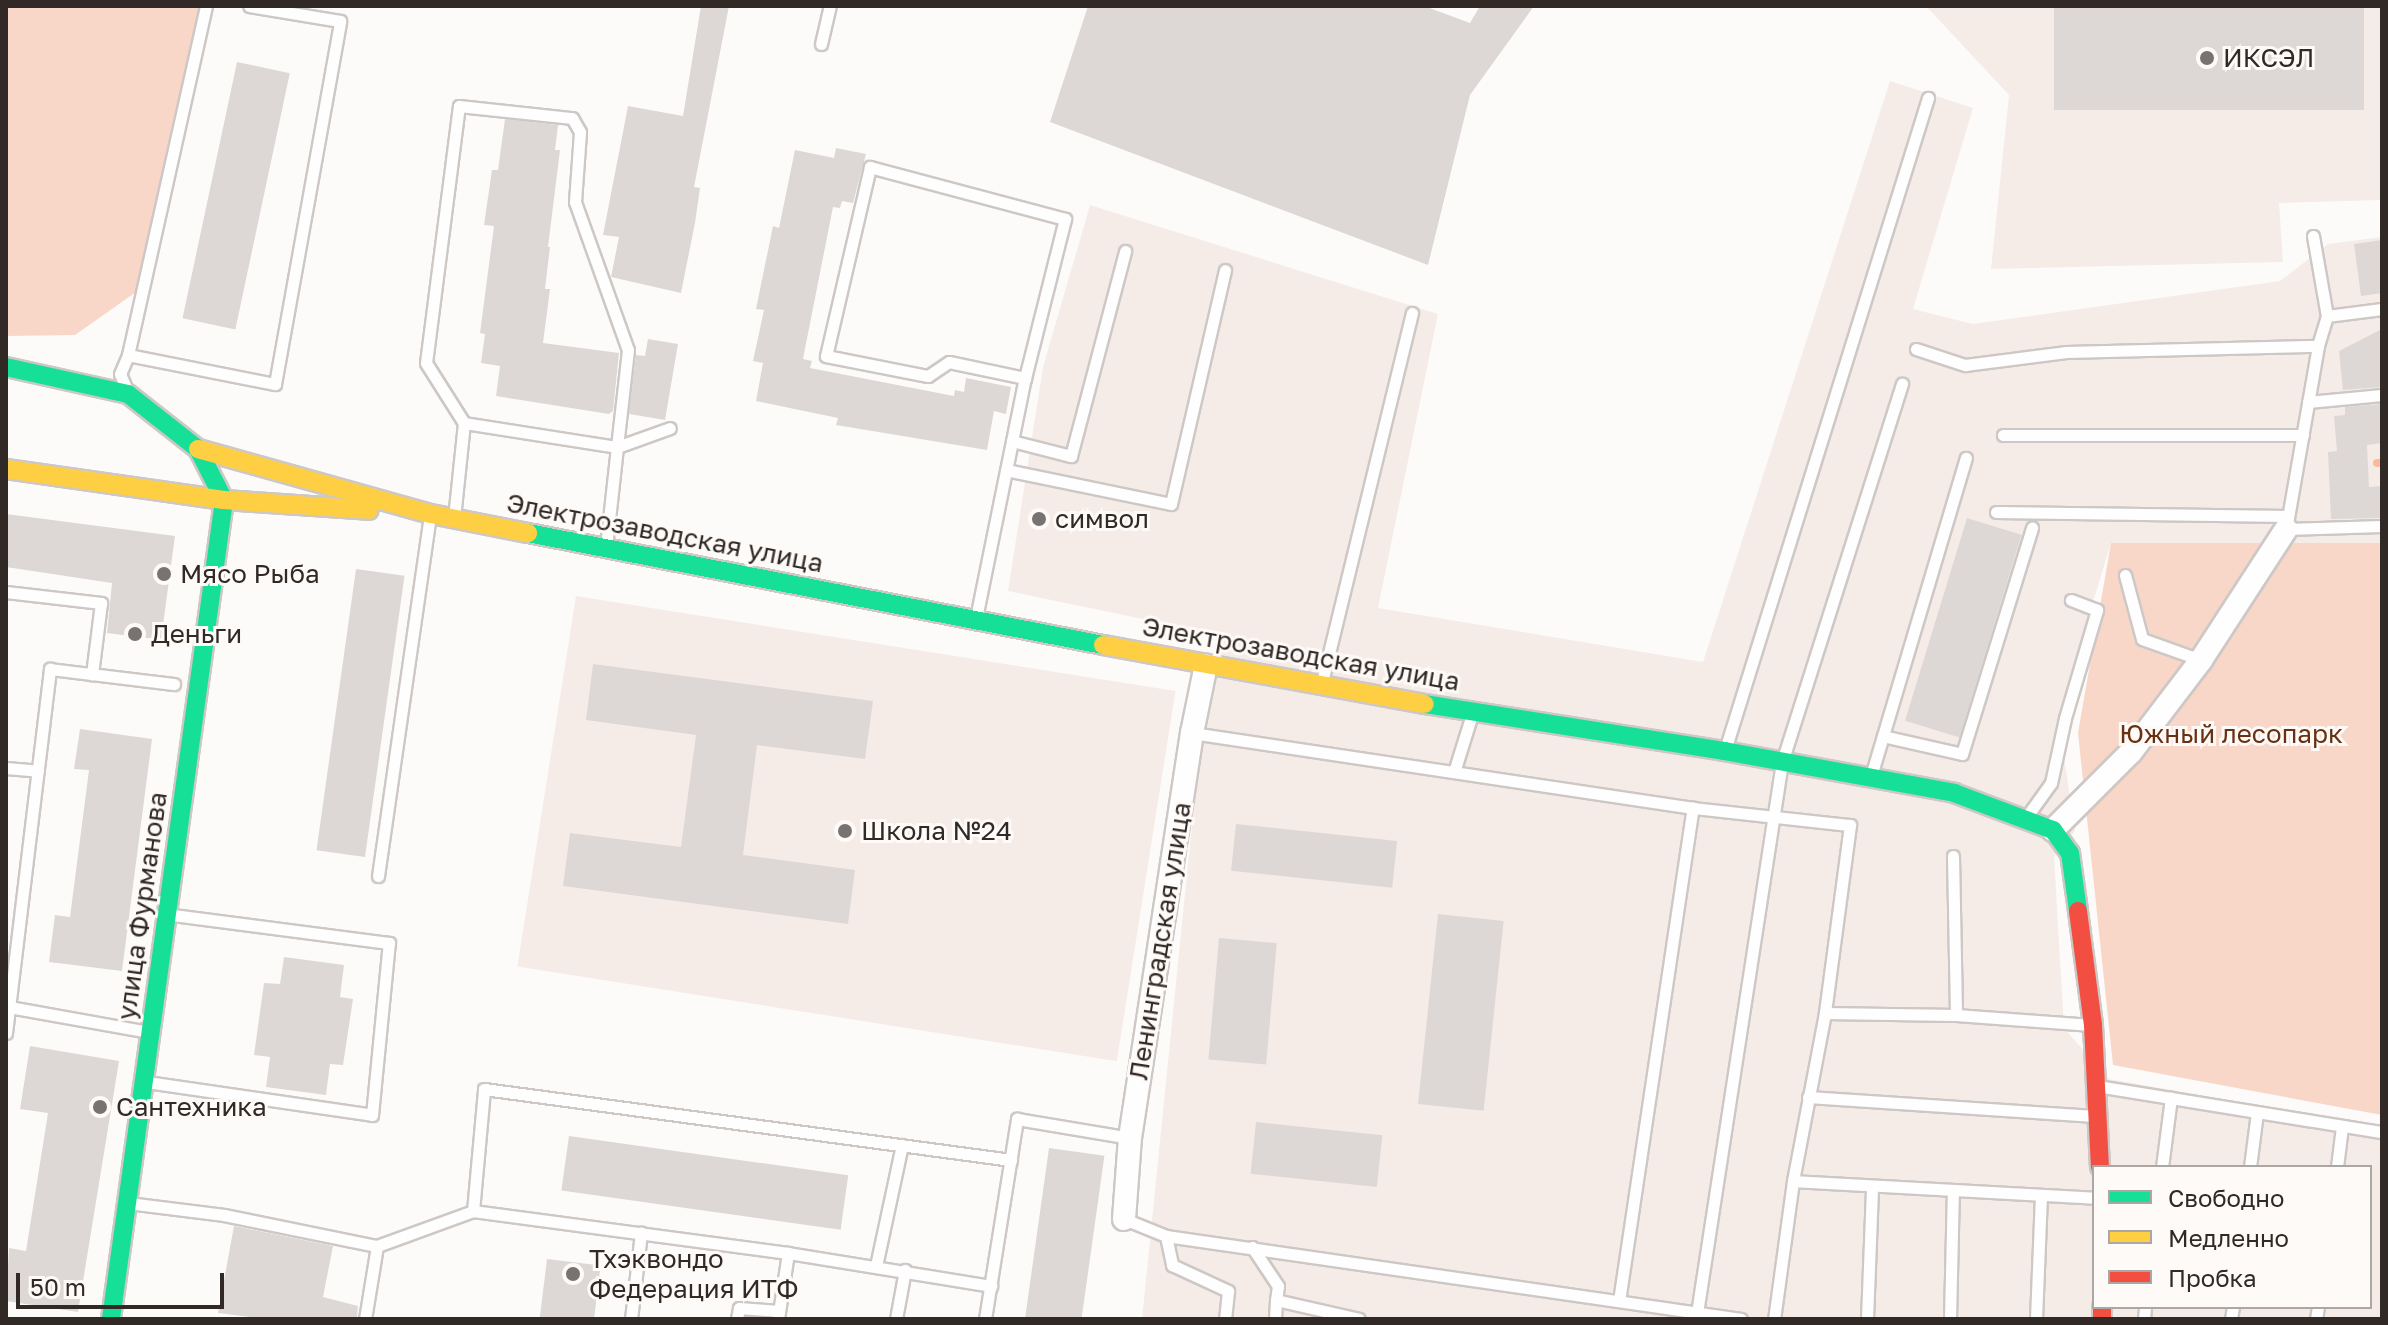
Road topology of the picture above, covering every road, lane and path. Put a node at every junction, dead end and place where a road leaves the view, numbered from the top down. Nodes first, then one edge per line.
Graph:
1 (206, 6) edge
2 (249, 6) edge
3 (830, 6) edge
4 (821, 44) dead end
5 (1928, 98) dead end
6 (2313, 236) dead end
7 (1125, 251) dead end
8 (1225, 270) dead end
9 (2382, 309) edge
10 (1412, 313) dead end
11 (2327, 316) junction
12 (2318, 346) junction
13 (1916, 349) dead end
14 (128, 355) junction
15 (6, 367) edge
16 (1025, 378) junction
17 (1902, 384) dead end
18 (128, 394) junction
19 (2382, 395) edge
20 (2308, 402) junction
21 (464, 423) junction
22 (670, 428) dead end
23 (2003, 435) dead end
24 (2303, 435) junction
25 (1012, 441) junction
26 (617, 447) junction
27 (198, 449) junction
28 (1966, 458) dead end
29 (6, 469) edge
30 (1006, 470) junction
31 (224, 500) junction
32 (1996, 512) dead end
33 (431, 514) junction
34 (454, 518) junction
35 (2287, 522) junction
36 (2382, 526) edge
37 (2032, 528) dead end
38 (606, 547) junction
39 (2125, 575) dead end
40 (6, 592) edge
41 (2071, 600) dead end
42 (976, 620) junction
43 (2201, 660) junction
44 (1206, 665) junction
45 (92, 674) junction
46 (174, 684) dead end
47 (1320, 687) junction
48 (1473, 711) junction
49 (1192, 733) junction
50 (1883, 736) junction
51 (1724, 751) junction
52 (1782, 762) junction
53 (6, 768) edge
54 (38, 771) junction
55 (1454, 772) junction
56 (1870, 778) junction
57 (1693, 808) junction
58 (1773, 818) junction
59 (2025, 819) junction
60 (2053, 830) junction
61 (1953, 856) dead end
62 (378, 876) dead end
63 (167, 914) junction
64 (9, 1007) junction
65 (1825, 1013) junction
66 (1956, 1015) junction
67 (2093, 1025) junction
68 (151, 1032) junction
69 (6, 1033) edge
70 (144, 1081) junction
71 (2096, 1086) junction
72 (1808, 1097) junction
73 (2171, 1098) junction
74 (2257, 1112) junction
75 (2098, 1116) junction
76 (2342, 1126) junction
77 (2382, 1132) edge
78 (1130, 1138) junction
79 (902, 1145) junction
80 (1011, 1160) junction
81 (2100, 1165) edge
82 (2162, 1165) edge
83 (2250, 1165) edge
84 (2337, 1165) edge
85 (1793, 1181) junction
86 (1872, 1186) junction
87 (1953, 1191) junction
88 (2041, 1196) junction
89 (2092, 1198) edge
90 (128, 1203) junction
91 (473, 1211) junction
92 (1124, 1219) joint
93 (641, 1233) junction
94 (1166, 1236) junction
95 (377, 1246) junction
96 (1252, 1247) junction
97 (788, 1253) junction
98 (876, 1266) junction
99 (905, 1270) junction
100 (991, 1286) junction
101 (1276, 1300) junction
102 (1619, 1301) junction
103 (1697, 1313) junction
104 (778, 1315) edge
105 (111, 1319) edge
106 (365, 1319) edge
107 (631, 1319) edge
108 (737, 1319) edge
109 (896, 1319) edge
110 (985, 1319) edge
111 (1225, 1319) edge
112 (1275, 1319) edge
113 (1359, 1319) edge
114 (1741, 1319) edge
115 (1774, 1319) edge
116 (1867, 1319) edge
117 (1950, 1319) edge
118 (2036, 1319) edge

1 - 14 lane
2 - 14 lane
3 - 4 lane
5 - 51 lane
6 - 11 lane
7 - 25 lane
8 - 30 lane
9 - 11 lane
10 - 47 lane
11 - 12 lane
12 - 13 lane
12 - 20 lane
14 - 18 lane
15 - 18 street, Электрозаводская улица
16 - 16 lane
16 - 25 lane
17 - 52 lane
18 - 27 street, Электрозаводская улица
19 - 20 lane
20 - 24 lane
21 - 26 lane
21 - 26 lane
21 - 34 lane
22 - 26 lane
23 - 24 lane
24 - 35 lane
25 - 30 lane
26 - 38 lane
27 - 31 street, Электрозаводская улица
27 - 33 street, Электрозаводская улица
28 - 50 lane
29 - 31 street, Электрозаводская улица
30 - 42 lane
31 - 33 street, Электрозаводская улица
31 - 63 street, улица Фурманова
32 - 35 lane
33 - 34 street, Электрозаводская улица
33 - 62 lane
34 - 38 street, Электрозаводская улица
35 - 36 lane
35 - 43 street
37 - 50 lane
38 - 42 street, Электрозаводская улица
39 - 43 lane
40 - 45 lane
41 - 59 lane
42 - 44 street, Электрозаводская улица
43 - 60 street
44 - 47 street, Электрозаводская улица
44 - 49 street, Ленинградская улица
45 - 46 lane
45 - 54 lane
47 - 48 street, Электрозаводская улица
48 - 51 street, Электрозаводская улица
48 - 55 lane
49 - 55 lane
49 - 78 street, Ленинградская улица
50 - 56 lane
51 - 52 street, Электрозаводская улица
52 - 56 street, Электрозаводская улица
52 - 58 lane
53 - 54 lane
54 - 64 lane
55 - 57 lane
56 - 59 street, Электрозаводская улица
57 - 58 lane
57 - 102 lane
58 - 65 lane
58 - 103 lane
59 - 60 street, Электрозаводская улица
60 - 67 street
61 - 66 lane
63 - 68 street, улица Фурманова
63 - 70 lane
64 - 68 lane
64 - 69 lane
65 - 66 lane
65 - 72 lane
66 - 67 lane
67 - 71 street
68 - 70 street, улица Фурманова
70 - 90 street, улица Фурманова
71 - 73 lane
71 - 75 street
72 - 75 lane
72 - 85 lane
73 - 74 lane
73 - 82 lane
74 - 76 lane
74 - 83 lane
75 - 81 street
76 - 77 lane
76 - 84 lane
78 - 80 lane
78 - 92 street, Ленинградская улица
79 - 80 lane
79 - 91 lane
79 - 98 lane
80 - 100 lane
85 - 86 lane
85 - 115 lane
86 - 87 lane
86 - 116 lane
87 - 88 lane
87 - 117 lane
88 - 89 lane
88 - 118 lane
90 - 95 lane
90 - 105 street, улица Фурманова
91 - 93 lane
91 - 95 lane
92 - 94 lane
93 - 97 lane
93 - 107 lane
94 - 96 lane
94 - 111 lane
95 - 106 lane
96 - 101 lane
96 - 102 lane
97 - 98 lane
97 - 104 lane
98 - 99 lane
99 - 100 lane
99 - 109 lane
100 - 110 lane
101 - 112 lane
101 - 113 lane
102 - 103 lane
103 - 114 lane
104 - 108 lane

